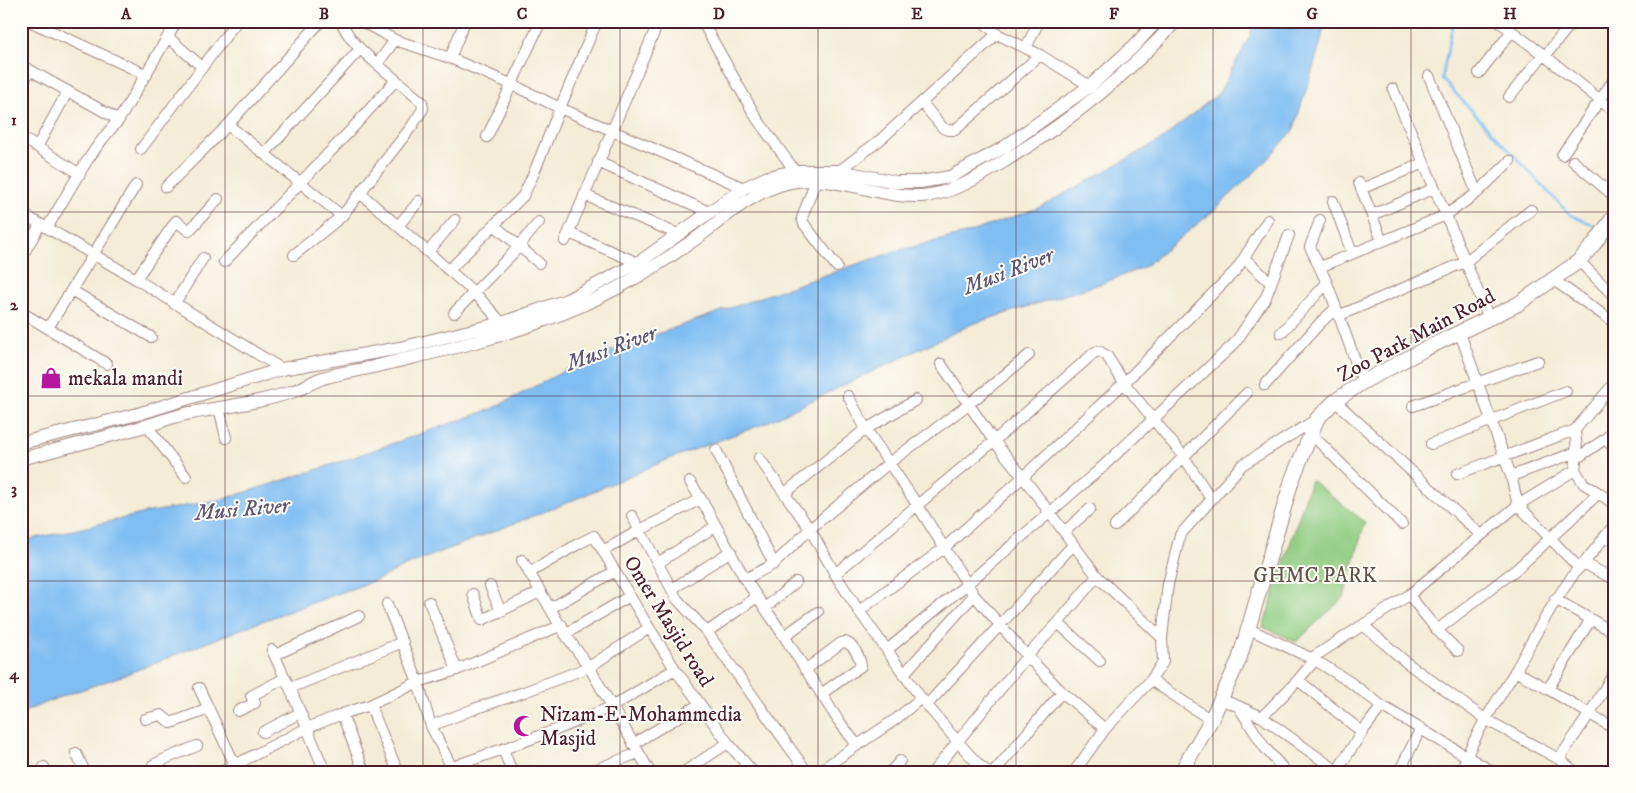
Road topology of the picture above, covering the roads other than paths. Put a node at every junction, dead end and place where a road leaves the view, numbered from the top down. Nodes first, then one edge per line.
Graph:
1 (29, 21) edge
2 (177, 21) edge
3 (237, 21) edge
4 (321, 21) edge
5 (341, 21) edge
6 (361, 21) edge
7 (465, 21) edge
8 (541, 21) edge
9 (597, 21) edge
10 (659, 21) edge
11 (702, 21) edge
12 (982, 21) edge
13 (1039, 21) edge
14 (1157, 21) edge
15 (1176, 21) edge
16 (1573, 21) edge
17 (1506, 25) edge
18 (994, 28) edge
19 (168, 37) junction
20 (395, 40) junction
21 (1026, 48) junction
22 (360, 49) junction
23 (1040, 55) junction
24 (1544, 56) junction
25 (450, 58) junction
26 (377, 64) junction
27 (202, 67) junction
28 (26, 68) edge
29 (1479, 73) dead end
30 (147, 75) junction
31 (1429, 76) dead end
32 (1615, 78) edge
33 (396, 80) junction
34 (513, 85) junction
35 (21, 86) edge
36 (1090, 86) junction
37 (1393, 89) dead end
38 (68, 92) junction
39 (1510, 97) dead end
40 (1599, 101) junction
41 (922, 103) junction
42 (560, 108) junction
43 (1615, 112) edge
44 (119, 120) junction
45 (228, 125) junction
46 (613, 131) junction
47 (21, 137) edge
48 (487, 137) dead end
49 (37, 147) junction
50 (141, 149) dead end
51 (264, 154) junction
52 (1562, 155) dead end
53 (1510, 161) dead end
54 (1573, 161) dead end
55 (598, 162) junction
56 (1424, 164) junction
57 (795, 171) junction
58 (838, 171) junction
59 (80, 174) junction
60 (818, 175) junction
61 (300, 182) junction
62 (136, 186) dead end
63 (166, 187) dead end
64 (744, 188) junction
65 (1435, 188) junction
66 (360, 193) junction
67 (1477, 193) junction
68 (584, 195) junction
69 (1615, 197) edge
70 (218, 199) dead end
71 (419, 201) dead end
72 (1333, 201) dead end
73 (1531, 210) dead end
74 (709, 212) junction
75 (21, 213) edge
76 (1446, 214) junction
77 (1372, 215) junction
78 (342, 216) junction
79 (455, 220) dead end
80 (1268, 220) dead end
81 (1320, 220) dead end
82 (1611, 221) edge
83 (539, 222) dead end
84 (494, 224) junction
85 (398, 226) junction
86 (44, 227) junction
87 (678, 234) junction
88 (1289, 235) dead end
89 (1382, 241) junction
90 (519, 246) junction
91 (428, 252) junction
92 (1352, 253) junction
93 (93, 255) junction
94 (294, 255) dead end
95 (21, 258) edge
96 (203, 258) dead end
97 (1244, 258) junction
98 (1579, 261) junction
99 (224, 262) dead end
100 (1466, 262) junction
101 (539, 263) dead end
102 (638, 263) junction
103 (1320, 266) junction
104 (838, 267) dead end
105 (449, 270) junction
106 (136, 279) junction
107 (1552, 279) junction
108 (1270, 282) junction
109 (1327, 283) junction
110 (71, 290) junction
111 (474, 293) junction
112 (1615, 298) edge
113 (174, 304) junction
114 (21, 312) edge
115 (1337, 312) junction
116 (454, 313) dead end
117 (1489, 318) junction
118 (502, 323) junction
119 (1615, 323) edge
120 (48, 328) junction
121 (1281, 333) dead end
122 (1460, 333) junction
123 (150, 337) dead end
124 (402, 354) junction
125 (1029, 354) dead end
126 (1538, 361) dead end
127 (106, 364) dead end
128 (941, 364) dead end
129 (282, 369) junction
130 (1363, 382) junction
131 (1478, 382) junction
132 (1615, 382) edge
133 (1124, 383) junction
134 (1265, 384) dead end
135 (1566, 391) dead end
136 (1247, 394) dead end
137 (848, 396) dead end
138 (916, 400) dead end
139 (1335, 401) junction
140 (968, 404) junction
141 (1413, 406) dead end
142 (219, 407) junction
143 (1155, 419) junction
144 (1317, 419) junction
145 (1490, 421) junction
146 (147, 426) junction
147 (866, 429) junction
148 (1575, 430) junction
149 (1615, 430) edge
150 (1311, 434) junction
151 (226, 438) dead end
152 (1605, 440) junction
153 (994, 441) junction
154 (21, 443) edge
155 (1431, 444) dead end
156 (1615, 449) edge
157 (716, 450) dead end
158 (759, 458) dead end
159 (1184, 458) junction
160 (1504, 458) junction
161 (21, 459) edge
162 (1576, 460) junction
163 (889, 464) junction
164 (1456, 474) dead end
165 (1510, 476) junction
166 (186, 477) dead end
167 (1023, 477) junction
168 (690, 482) dead end
169 (784, 493) junction
170 (1599, 493) junction
171 (701, 499) junction
172 (1211, 499) junction
173 (1518, 505) junction
174 (1615, 505) edge
175 (918, 506) junction
176 (1090, 509) dead end
177 (1049, 513) junction
178 (632, 516) dead end
179 (1402, 524) dead end
180 (1615, 524) edge
181 (716, 526) junction
182 (1115, 526) dead end
183 (810, 529) junction
184 (640, 530) junction
185 (1064, 532) junction
186 (1481, 534) junction
187 (1604, 537) junction
188 (1549, 538) junction
189 (1615, 543) edge
190 (1073, 545) junction
191 (944, 548) junction
192 (603, 551) junction
193 (731, 551) junction
194 (522, 560) dead end
195 (658, 563) junction
196 (774, 564) junction
197 (1581, 566) junction
198 (614, 571) junction
199 (529, 574) junction
200 (835, 574) junction
201 (1097, 576) junction
202 (745, 579) junction
203 (1615, 580) edge
204 (796, 582) dead end
205 (968, 584) junction
206 (490, 586) dead end
207 (672, 589) junction
208 (540, 592) junction
209 (472, 594) dead end
210 (1408, 595) junction
211 (630, 596) junction
212 (974, 596) junction
213 (757, 597) junction
214 (1555, 599) junction
215 (429, 602) dead end
216 (387, 604) dead end
217 (551, 608) junction
218 (764, 608) junction
219 (501, 612) junction
220 (818, 612) dead end
221 (859, 612) junction
222 (359, 616) dead end
223 (1591, 619) junction
224 (1058, 623) junction
225 (1363, 625) junction
226 (1000, 626) junction
227 (649, 628) junction
228 (1249, 629) junction
229 (563, 630) junction
230 (1437, 630) junction
231 (707, 632) junction
232 (1615, 633) edge
233 (784, 636) junction
234 (1162, 638) junction
235 (403, 642) junction
236 (887, 650) junction
237 (1458, 652) dead end
238 (1027, 656) junction
239 (1314, 659) junction
240 (1100, 661) dead end
241 (589, 667) junction
242 (675, 668) junction
243 (457, 670) junction
244 (805, 670) junction
245 (1515, 671) junction
246 (1615, 671) edge
247 (903, 675) junction
248 (285, 678) junction
249 (1151, 680) junction
250 (1298, 680) junction
251 (418, 682) junction
252 (199, 688) dead end
253 (290, 688) junction
254 (1548, 688) junction
255 (1062, 692) junction
256 (821, 694) junction
257 (1220, 699) junction
258 (924, 702) junction
259 (700, 704) junction
260 (370, 705) junction
261 (613, 706) junction
262 (1238, 706) junction
263 (1382, 706) junction
264 (209, 709) junction
265 (238, 711) dead end
266 (300, 713) junction
267 (1590, 713) junction
268 (342, 714) junction
269 (1262, 717) junction
270 (145, 719) dead end
271 (1211, 720) junction
272 (1485, 720) junction
273 (431, 726) junction
274 (307, 728) junction
275 (1421, 728) junction
276 (1105, 729) junction
277 (1615, 729) edge
278 (263, 732) dead end
279 (1362, 732) junction
280 (958, 741) junction
281 (728, 743) junction
282 (857, 745) junction
283 (198, 746) dead end
284 (503, 748) junction
285 (636, 748) junction
286 (76, 753) dead end
287 (1466, 755) junction
288 (1559, 759) junction
289 (900, 760) dead end
290 (235, 765) junction
291 (977, 768) edge
292 (453, 769) edge
293 (85, 772) edge
294 (153, 772) edge
295 (220, 772) edge
296 (325, 772) edge
297 (364, 772) edge
298 (398, 772) edge
299 (512, 772) edge
300 (590, 772) edge
301 (650, 772) edge
302 (684, 772) edge
303 (753, 772) edge
304 (807, 772) edge
305 (818, 772) edge
306 (890, 772) edge
307 (933, 772) edge
308 (988, 772) edge
309 (994, 772) edge
310 (1074, 772) edge
311 (1181, 772) edge
312 (1286, 772) edge
313 (1338, 772) edge
314 (1399, 772) edge
315 (1461, 772) edge
316 (1493, 772) edge
317 (1575, 772) edge

1 - 30 street
2 - 19 street
3 - 27 street
4 - 45 street
5 - 22 street
6 - 20 street
7 - 25 street
8 - 34 street
9 - 42 street
10 - 46 street
11 - 57 street
12 - 18 street
13 - 21 street
14 - 36 street
15 - 60 street
16 - 24 street
17 - 24 street
17 - 29 street
18 - 21 street
18 - 41 street
19 - 27 street
19 - 30 street
20 - 25 street
20 - 26 street
21 - 23 street
22 - 26 street
22 - 51 street
23 - 36 street
23 - 41 street
24 - 39 street
24 - 40 street
25 - 34 street
26 - 33 street
27 - 50 street
28 - 35 street
28 - 38 street
30 - 44 street
31 - 67 street
32 - 40 street
33 - 61 street
33 - 66 street
34 - 42 street
34 - 48 street
36 - 58 street
37 - 56 street
38 - 44 street
38 - 49 street
40 - 43 street
40 - 52 street
41 - 58 street
42 - 46 street
42 - 84 street
44 - 59 street
45 - 51 street
45 - 63 street
46 - 55 street
46 - 64 street
47 - 49 street
49 - 59 street
51 - 61 street
53 - 67 street
54 - 69 street
55 - 68 street
55 - 74 street
56 - 65 street
56 - 77 street
57 - 60 street
57 - 64 street
58 - 60 street
59 - 86 street
60 - 104 street
60 - 124 street
61 - 78 street
61 - 99 street
62 - 93 street
64 - 74 street
65 - 76 street
65 - 77 street
66 - 78 street
66 - 85 street
67 - 76 street
68 - 87 street
68 - 102 street
70 - 106 street
71 - 85 street
72 - 92 street
73 - 100 street
74 - 87 street
75 - 86 street
76 - 89 street
76 - 100 street
77 - 89 street
78 - 94 street
79 - 91 street
80 - 97 street
81 - 103 street
82 - 98 main road, Zoo Park Main Road
83 - 90 street
84 - 90 street
84 - 105 street
85 - 91 street
86 - 93 street
86 - 95 street
87 - 102 street
88 - 108 street
89 - 92 street
90 - 101 street
90 - 111 street
91 - 105 street
92 - 103 street
93 - 106 street
93 - 110 street
96 - 113 street
97 - 108 street
97 - 133 street
98 - 107 main road, Zoo Park Main Road
98 - 112 street
100 - 115 street
100 - 117 street
102 - 118 street
103 - 109 street
105 - 111 street
106 - 113 street
107 - 117 main road, Zoo Park Main Road
107 - 119 street
108 - 143 street
109 - 115 street
109 - 121 street
110 - 120 street
110 - 123 street
111 - 116 street
111 - 118 street
113 - 129 street
114 - 120 street
115 - 130 street
115 - 134 street
117 - 122 main road, Zoo Park Main Road
118 - 124 street
120 - 127 street
122 - 130 main road, Zoo Park Main Road
122 - 131 street
124 - 129 street
124 - 142 street
125 - 140 street
126 - 131 street
128 - 140 street
129 - 154 street
130 - 139 main road, Zoo Park Main Road
131 - 141 street
131 - 145 street
132 - 148 street
133 - 143 street
133 - 153 street
133 - 167 street
135 - 145 street
136 - 159 street
137 - 147 street
138 - 147 street
139 - 144 main road, Zoo Park Main Road
139 - 186 street
140 - 153 street
140 - 163 street
142 - 146 street
142 - 151 street
143 - 159 street
143 - 177 street
144 - 150 main road, Zoo Park Main Road
144 - 172 street
145 - 155 street
145 - 160 street
146 - 161 street
146 - 166 street
147 - 163 street
147 - 169 street
148 - 160 street
148 - 162 street
149 - 152 street
150 - 179 street
150 - 228 main road, Zoo Park Main Road
152 - 156 street
152 - 162 street
153 - 167 street
153 - 175 street
157 - 196 street
158 - 169 street
159 - 172 street
159 - 182 street
160 - 164 street
160 - 165 street
162 - 165 street
162 - 170 street
162 - 173 street
163 - 175 street
163 - 183 street
165 - 173 street
167 - 177 street
167 - 191 street
168 - 171 street
169 - 183 street
170 - 174 street
170 - 188 street
171 - 181 street
171 - 184 street
172 - 234 street
173 - 186 street
173 - 188 street
175 - 191 street
175 - 200 street
176 - 185 street
177 - 185 street
177 - 205 street
178 - 184 street
180 - 187 street
181 - 193 street
181 - 195 street
183 - 196 street
183 - 200 street
184 - 192 street
184 - 195 street
185 - 190 street
186 - 210 street
187 - 189 street
187 - 197 street
188 - 197 street
188 - 230 street
190 - 201 street
190 - 226 street
191 - 205 street
191 - 221 street
192 - 198 street, Omer Masjid road
192 - 199 street, Omer Masjid road
193 - 202 street
193 - 207 street
194 - 199 street
195 - 207 street
196 - 202 street
197 - 203 street
197 - 214 street
198 - 211 street, Omer Masjid road
198 - 217 street
199 - 208 street
200 - 221 street
201 - 224 street
201 - 234 street
202 - 213 street
204 - 218 street
205 - 212 street
205 - 236 street
206 - 219 street
207 - 231 street
208 - 217 street
208 - 219 street
209 - 219 street
210 - 225 street
210 - 230 street
211 - 227 street, Omer Masjid road
211 - 229 street
212 - 226 street
212 - 247 street
213 - 218 street
213 - 231 street
214 - 223 street
214 - 245 street
215 - 243 street
216 - 235 street
217 - 229 street
218 - 233 street
220 - 233 street
221 - 236 street
222 - 248 street
223 - 232 street
223 - 254 street
224 - 238 street
224 - 240 street
225 - 239 street
225 - 272 street
226 - 238 street
226 - 258 street
227 - 241 street
227 - 242 street, Omer Masjid road
228 - 239 street
228 - 257 main road, Zoo Park Main Road
229 - 241 street
229 - 243 street
230 - 237 street
231 - 304 street
233 - 244 street
234 - 249 street
235 - 251 street
235 - 253 street
236 - 247 street
238 - 255 street
238 - 280 street
239 - 250 street
239 - 263 street
241 - 261 street
241 - 273 street
242 - 259 street, Omer Masjid road
242 - 261 street
243 - 251 street
244 - 256 street
244 - 256 street
245 - 254 street
245 - 272 street
246 - 267 street
247 - 258 street
248 - 253 street
248 - 265 street
249 - 271 street
249 - 276 street
250 - 269 street
250 - 279 street
251 - 260 street
251 - 273 street
252 - 264 street
253 - 266 street
254 - 267 street
255 - 276 street
255 - 309 street
256 - 282 street
257 - 262 street
257 - 271 main road, Zoo Park Main Road
258 - 280 street
258 - 282 street
259 - 281 street, Omer Masjid road
259 - 285 street
260 - 268 street
260 - 298 street
261 - 284 street
261 - 285 street
262 - 269 street
262 - 312 street
263 - 275 street
263 - 279 street
264 - 270 street
264 - 290 street
266 - 274 street
266 - 278 street
267 - 277 street
267 - 288 street
268 - 274 street
268 - 297 street
269 - 313 street
271 - 311 main road, Zoo Park Main Road
272 - 287 street
272 - 288 street
273 - 292 street
274 - 290 street
274 - 296 street
275 - 287 street
275 - 314 street
276 - 310 street
279 - 313 street
280 - 291 street
280 - 307 street
281 - 302 street
281 - 303 street, Omer Masjid road
282 - 305 street
283 - 294 street
284 - 292 street
284 - 299 street
285 - 300 street
285 - 301 street
286 - 293 street
287 - 315 street
287 - 316 street
288 - 317 street
289 - 306 street
290 - 295 street
291 - 308 street

